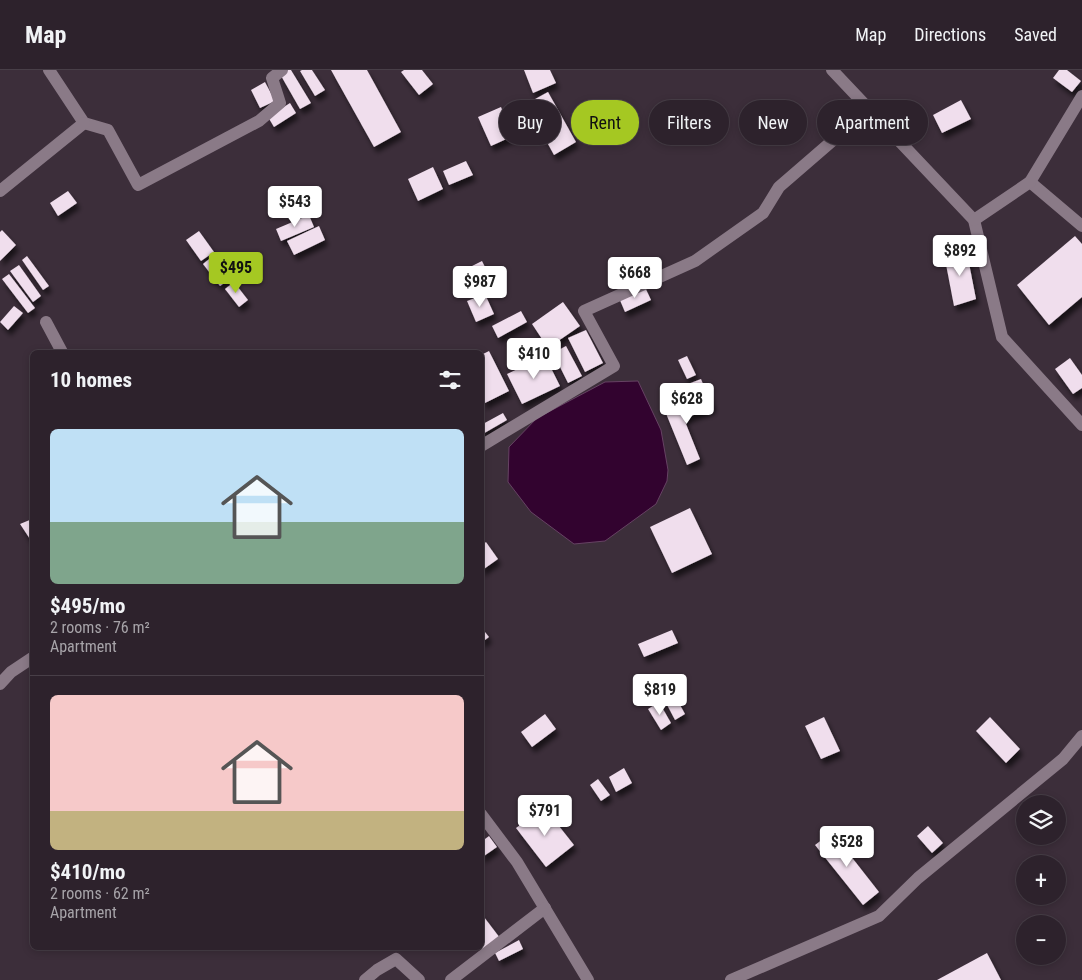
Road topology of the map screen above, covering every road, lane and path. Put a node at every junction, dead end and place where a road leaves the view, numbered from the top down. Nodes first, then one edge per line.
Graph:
1 (49, 70) edge
2 (282, 70) edge
3 (832, 70) edge
4 (1082, 96) edge
5 (859, 100) edge
6 (84, 123) junction
7 (828, 145) edge
8 (902, 145) edge
9 (1030, 182) junction
10 (0, 191) edge
11 (974, 220) junction
12 (1082, 226) edge
13 (46, 322) dead end
14 (61, 350) edge
15 (1082, 425) edge
16 (484, 444) edge
17 (30, 659) edge
18 (0, 684) edge
19 (1082, 736) edge
20 (484, 818) edge
21 (545, 908) junction
22 (365, 980) edge
23 (419, 980) edge
24 (452, 980) edge
25 (588, 980) edge
26 (731, 980) edge

1 - 6 street
2 - 6 street
3 - 5 street
4 - 9 street
6 - 10 street
7 - 16 street
8 - 11 street
9 - 11 street
9 - 12 street
11 - 15 street
13 - 14 street
17 - 18 street
19 - 26 street
20 - 21 street
21 - 24 street
21 - 25 street
22 - 23 street

